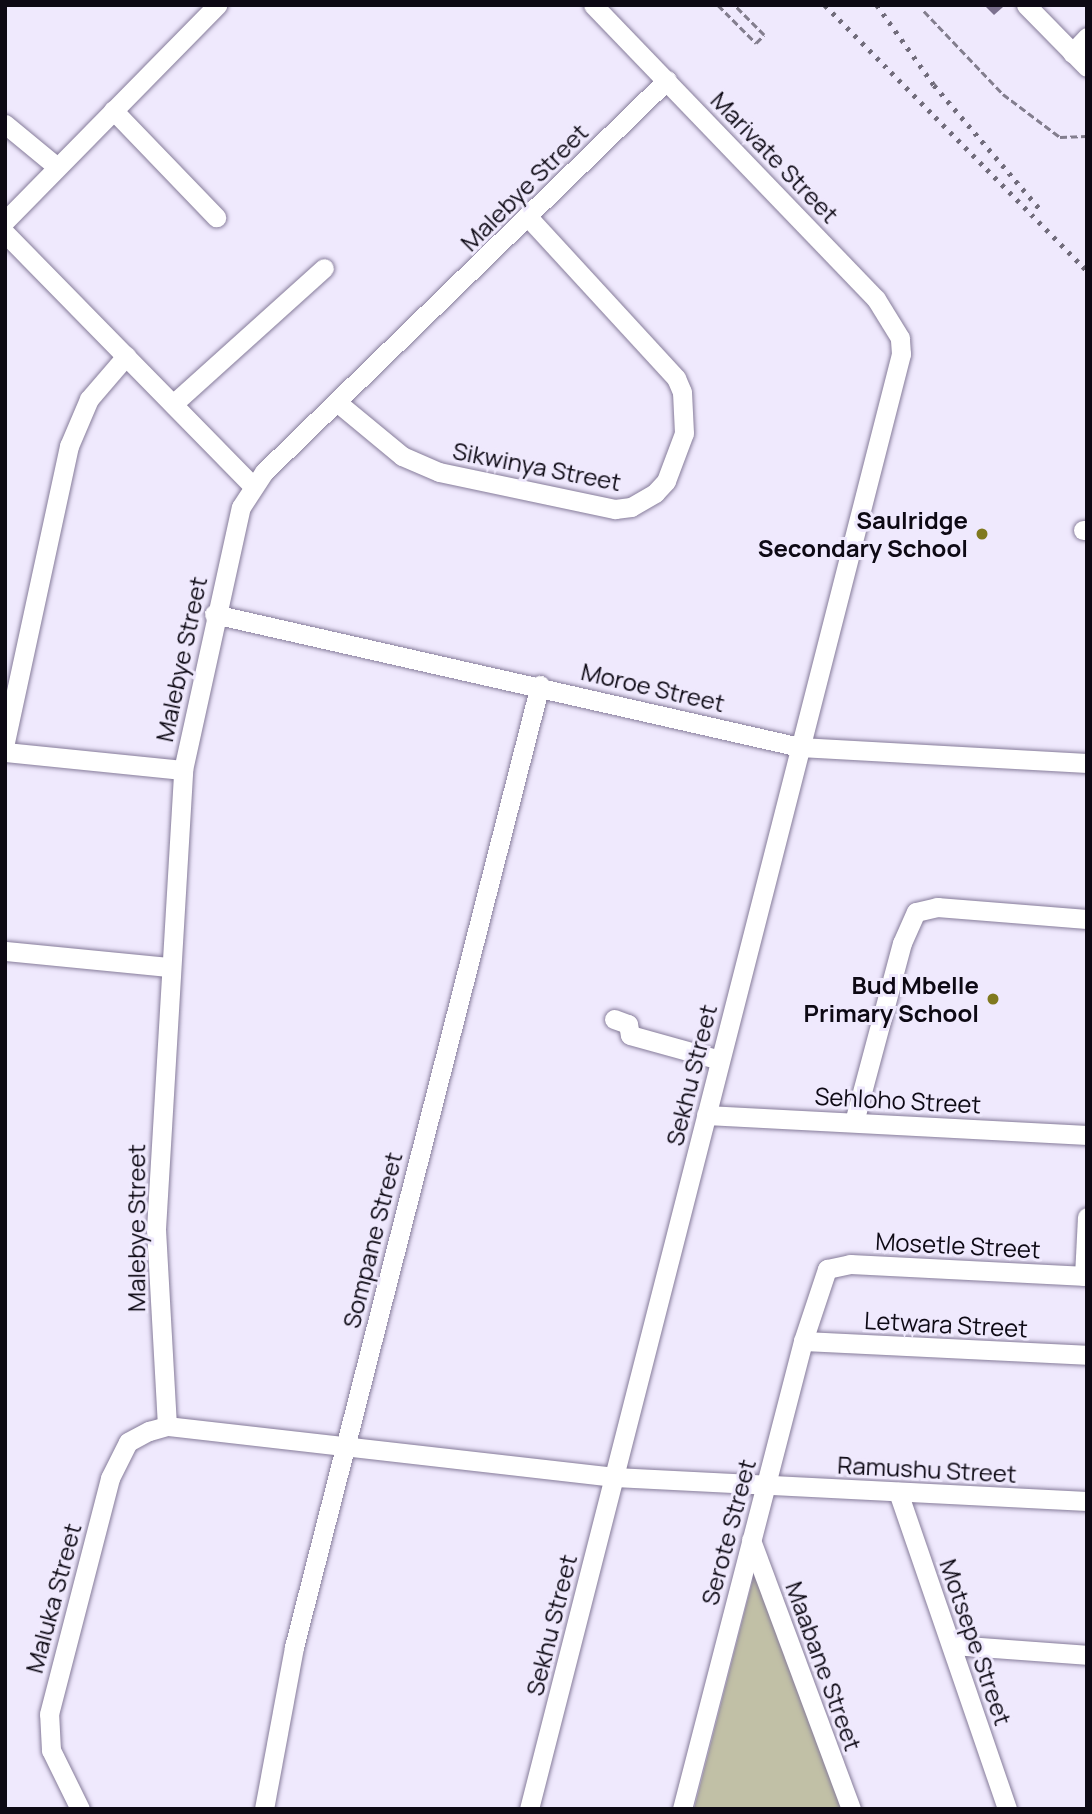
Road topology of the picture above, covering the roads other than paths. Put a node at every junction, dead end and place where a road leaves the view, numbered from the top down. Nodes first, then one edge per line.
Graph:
1 (217, 5) edge
2 (593, 5) edge
3 (1026, 5) edge
4 (1087, 37) edge
5 (1080, 60) edge
6 (667, 80) junction
7 (113, 110) junction
8 (5, 124) edge
9 (56, 166) junction
10 (216, 217) dead end
11 (528, 217) junction
12 (5, 220) edge
13 (5, 233) edge
14 (324, 268) dead end
15 (901, 354) joint
16 (126, 356) junction
17 (338, 403) junction
18 (173, 404) junction
19 (252, 485) junction
20 (214, 614) junction
21 (540, 685) junction
22 (5, 742) edge
23 (800, 747) junction
24 (5, 752) edge
25 (1087, 763) edge
26 (183, 770) junction
27 (1087, 919) edge
28 (5, 951) edge
29 (169, 967) junction
30 (614, 1019) dead end
31 (720, 1060) junction
32 (706, 1115) junction
33 (854, 1122) junction
34 (1087, 1135) edge
35 (1087, 1217) edge
36 (827, 1269) joint
37 (1085, 1276) edge
38 (803, 1341) junction
39 (1087, 1355) edge
40 (167, 1426) junction
41 (344, 1447) junction
42 (614, 1477) junction
43 (765, 1485) junction
44 (898, 1492) junction
45 (1087, 1501) edge
46 (751, 1540) junction
47 (952, 1645) junction
48 (1087, 1655) edge
49 (80, 1809) edge
50 (264, 1809) edge
51 (529, 1809) edge
52 (682, 1809) edge
53 (851, 1809) edge
54 (1007, 1809) edge

1 - 7 street
2 - 6 street, Marivate Street
3 - 5 street
4 - 5 street
6 - 11 street, Malebye Street
6 - 15 street, Marivate Street
7 - 9 street
7 - 10 street
8 - 9 street
9 - 12 street
11 - 17 street, Malebye Street
11 - 17 street, Sikwinya Street
13 - 16 street
14 - 18 street
15 - 23 street, Sekhu Street
16 - 18 street
16 - 22 street
17 - 19 street, Malebye Street
18 - 19 street
19 - 20 street, Malebye Street
20 - 21 street, Moroe Street
20 - 26 street, Malebye Street
21 - 23 street, Moroe Street
21 - 41 street, Sompane Street
23 - 25 street, Moroe Street
23 - 31 street, Sekhu Street
24 - 26 street
26 - 29 street, Malebye Street
27 - 33 street
28 - 29 street
29 - 40 street, Malebye Street
30 - 31 street
31 - 32 street, Sekhu Street
32 - 33 street, Sehloho Street
32 - 42 street, Sekhu Street
33 - 34 street, Sehloho Street
35 - 37 street
36 - 37 street, Mosetle Street
36 - 38 street, Serote Street
38 - 39 street, Letwara Street
38 - 43 street, Serote Street
40 - 41 street, Ramushu Street
40 - 49 street, Maluka Street
41 - 42 street, Ramushu Street
41 - 50 street, Sompane Street
42 - 43 street, Ramushu Street
42 - 51 street, Sekhu Street
43 - 44 street, Ramushu Street
43 - 46 street, Serote Street
44 - 45 street, Ramushu Street
44 - 47 street, Motsepe Street
46 - 52 street, Serote Street
46 - 53 street, Maabane Street
47 - 48 street
47 - 54 street, Motsepe Street

